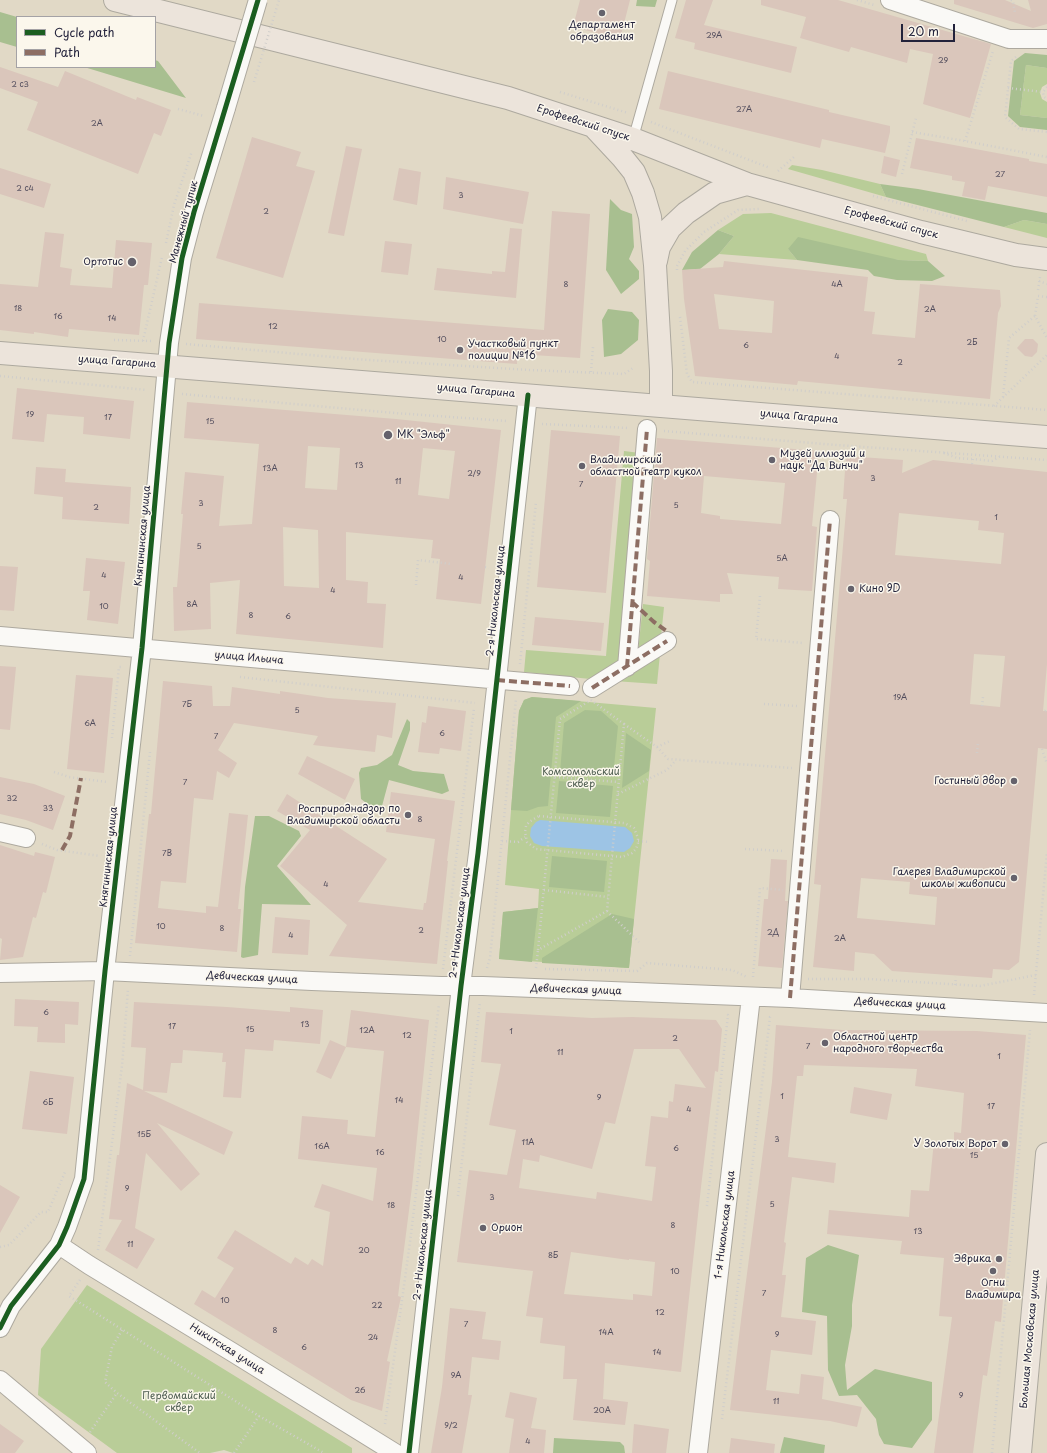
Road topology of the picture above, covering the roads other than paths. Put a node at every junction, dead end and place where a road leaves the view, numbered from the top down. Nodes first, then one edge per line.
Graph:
1 (115, 0) edge
2 (258, 0) edge
3 (672, 0) edge
4 (885, 3) edge
5 (1047, 39) edge
6 (593, 126) junction
7 (633, 139) junction
8 (747, 184) junction
9 (1047, 259) edge
10 (655, 265) junction
11 (0, 353) edge
12 (166, 366) junction
13 (528, 395) junction
14 (661, 406) junction
15 (647, 429) road end
16 (1047, 437) edge
17 (830, 520) dead end
18 (0, 636) edge
19 (667, 641) dead end
20 (142, 648) junction
21 (626, 667) junction
22 (497, 680) junction
23 (570, 686) dead end
24 (592, 688) dead end
25 (0, 832) edge
26 (26, 838) road end
27 (105, 972) junction
28 (0, 973) edge
29 (461, 986) junction
30 (751, 997) junction
31 (790, 998) junction
32 (1047, 1013) edge
33 (1047, 1154) edge
34 (59, 1245) junction
35 (0, 1328) edge
36 (0, 1380) edge
37 (81, 1451) edge
38 (395, 1453) edge
39 (409, 1453) edge
40 (698, 1453) edge
41 (1020, 1453) edge

1 - 6 main road, Ерофеевский спуск
2 - 12 street, Манежный тупик, bridge
3 - 7 lane
4 - 5 street
6 - 7 main road, Ерофеевский спуск
6 - 10 main road
7 - 8 main road, Ерофеевский спуск
8 - 9 main road, Ерофеевский спуск
8 - 10 main road
10 - 14 main road
11 - 12 main road, улица Гагарина
12 - 13 main road, улица Гагарина
12 - 20 street, Княгининская улица
13 - 14 main road, улица Гагарина
13 - 22 street, 2-я Никольская улица
14 - 16 main road, улица Гагарина
15 - 21 street
17 - 31 street
18 - 20 street, улица Ильича
19 - 21 street
20 - 22 street, улица Ильича
20 - 27 street, Княгининская улица
21 - 24 street
22 - 23 street, улица Ильича
22 - 29 street, 2-я Никольская улица
25 - 26 street
27 - 28 street, Девическая улица
27 - 29 street, Девическая улица
27 - 34 street, Княгининская улица
29 - 30 street, Девическая улица
29 - 39 street, 2-я Никольская улица
30 - 31 street, Девическая улица
30 - 40 street, 1-я Никольская улица
31 - 32 street, Девическая улица
33 - 41 main road, Большая Московская улица
34 - 35 street, Княгининская улица
34 - 38 street, Никитская улица
36 - 37 street

